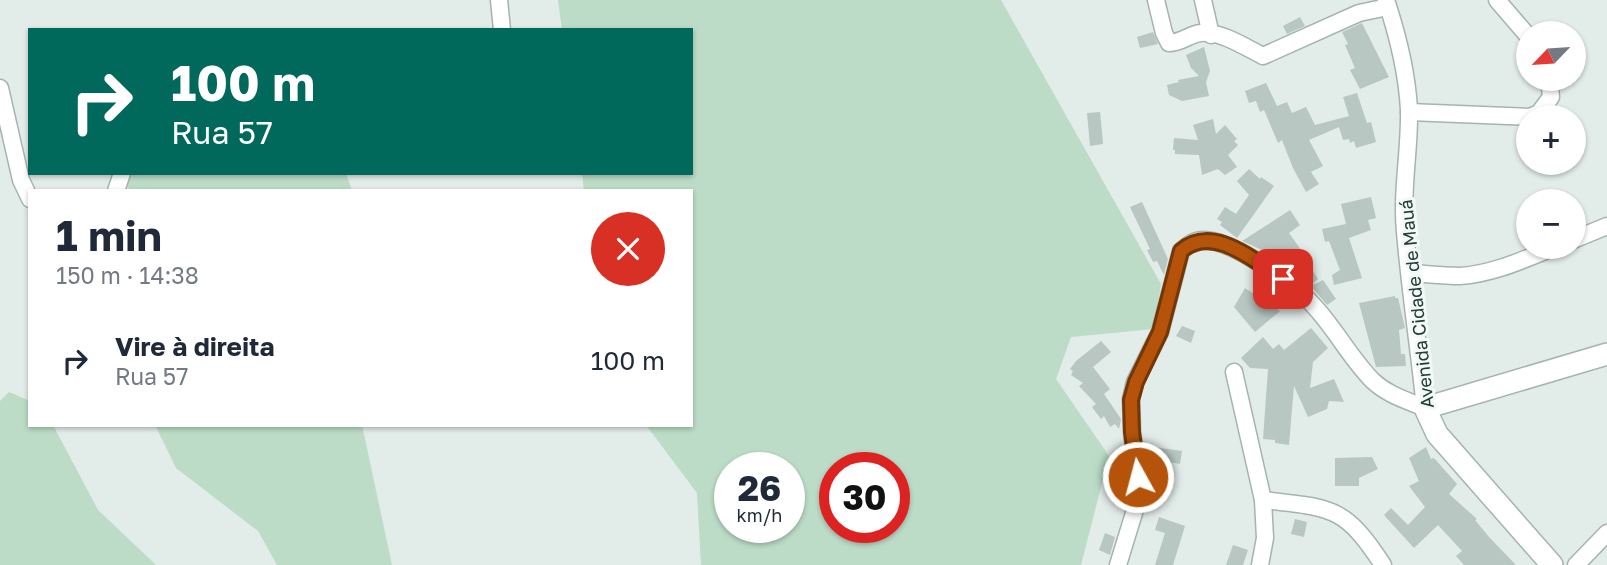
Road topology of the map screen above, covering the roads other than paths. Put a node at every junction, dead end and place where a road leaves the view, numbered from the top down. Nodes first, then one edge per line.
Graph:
1 (499, 0) edge
2 (1156, 0) edge
3 (1203, 0) edge
4 (1497, 0) edge
5 (1387, 3) edge
6 (1516, 22) edge
7 (502, 28) edge
8 (1211, 35) junction
9 (0, 88) edge
10 (1550, 91) edge
11 (1409, 112) junction
12 (28, 195) edge
13 (1607, 226) edge
14 (1586, 235) edge
15 (1524, 259) edge
16 (1410, 273) junction
17 (1607, 354) edge
18 (1234, 372) dead end
19 (1424, 408) junction
20 (1263, 500) junction
21 (1607, 533) edge
22 (1118, 565) edge
23 (1259, 565) edge
24 (1383, 565) edge
25 (1552, 565) edge
26 (1576, 565) edge

1 - 7 street
2 - 8 street
3 - 8 street
4 - 6 street
5 - 8 street
5 - 11 street, Avenida Cidade de Mauá
9 - 12 street
10 - 11 street
11 - 16 street, Avenida Cidade de Mauá
13 - 14 street
15 - 16 street
16 - 19 street, Avenida Cidade de Mauá
17 - 19 street
18 - 20 street
19 - 22 street
19 - 25 street, Avenida Cidade de Mauá
20 - 23 street
20 - 24 street
21 - 26 street

